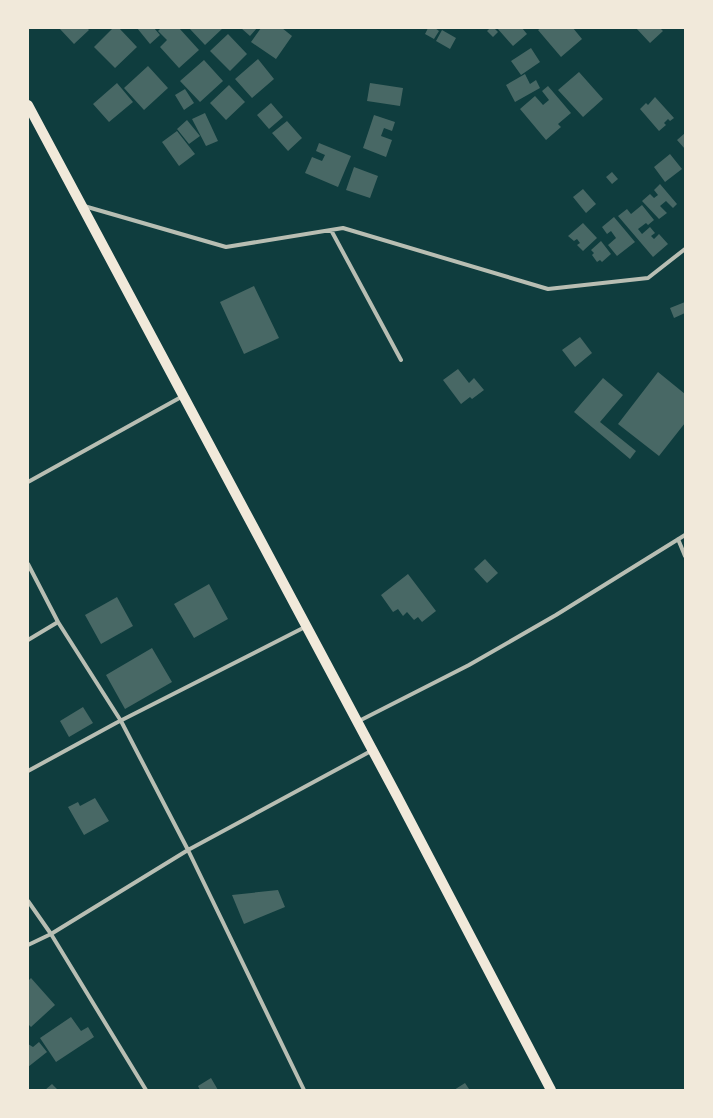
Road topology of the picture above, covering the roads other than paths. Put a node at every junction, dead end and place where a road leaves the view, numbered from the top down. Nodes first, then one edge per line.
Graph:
1 (28, 105) edge
2 (82, 206) junction
3 (331, 230) junction
4 (685, 249) edge
5 (401, 360) dead end
6 (183, 396) junction
7 (28, 482) edge
8 (685, 535) edge
9 (678, 539) junction
10 (685, 556) edge
11 (28, 564) edge
12 (58, 622) junction
13 (305, 627) junction
14 (28, 640) edge
15 (121, 721) junction
16 (356, 722) junction
17 (371, 751) junction
18 (28, 771) edge
19 (188, 850) junction
20 (28, 902) edge
21 (51, 934) junction
22 (28, 945) edge
23 (146, 1090) edge
24 (304, 1090) edge
25 (551, 1090) edge

1 - 2 main road
2 - 3 street
2 - 6 main road
3 - 4 street
3 - 5 street
6 - 7 street
6 - 13 main road
8 - 9 street
9 - 10 street
9 - 16 street
11 - 12 street
12 - 14 street
12 - 15 street
13 - 15 street
13 - 16 main road
15 - 18 street
15 - 19 street
16 - 17 main road
17 - 19 street
17 - 25 main road
19 - 21 street
19 - 24 street
20 - 21 street
21 - 22 street
21 - 23 street

